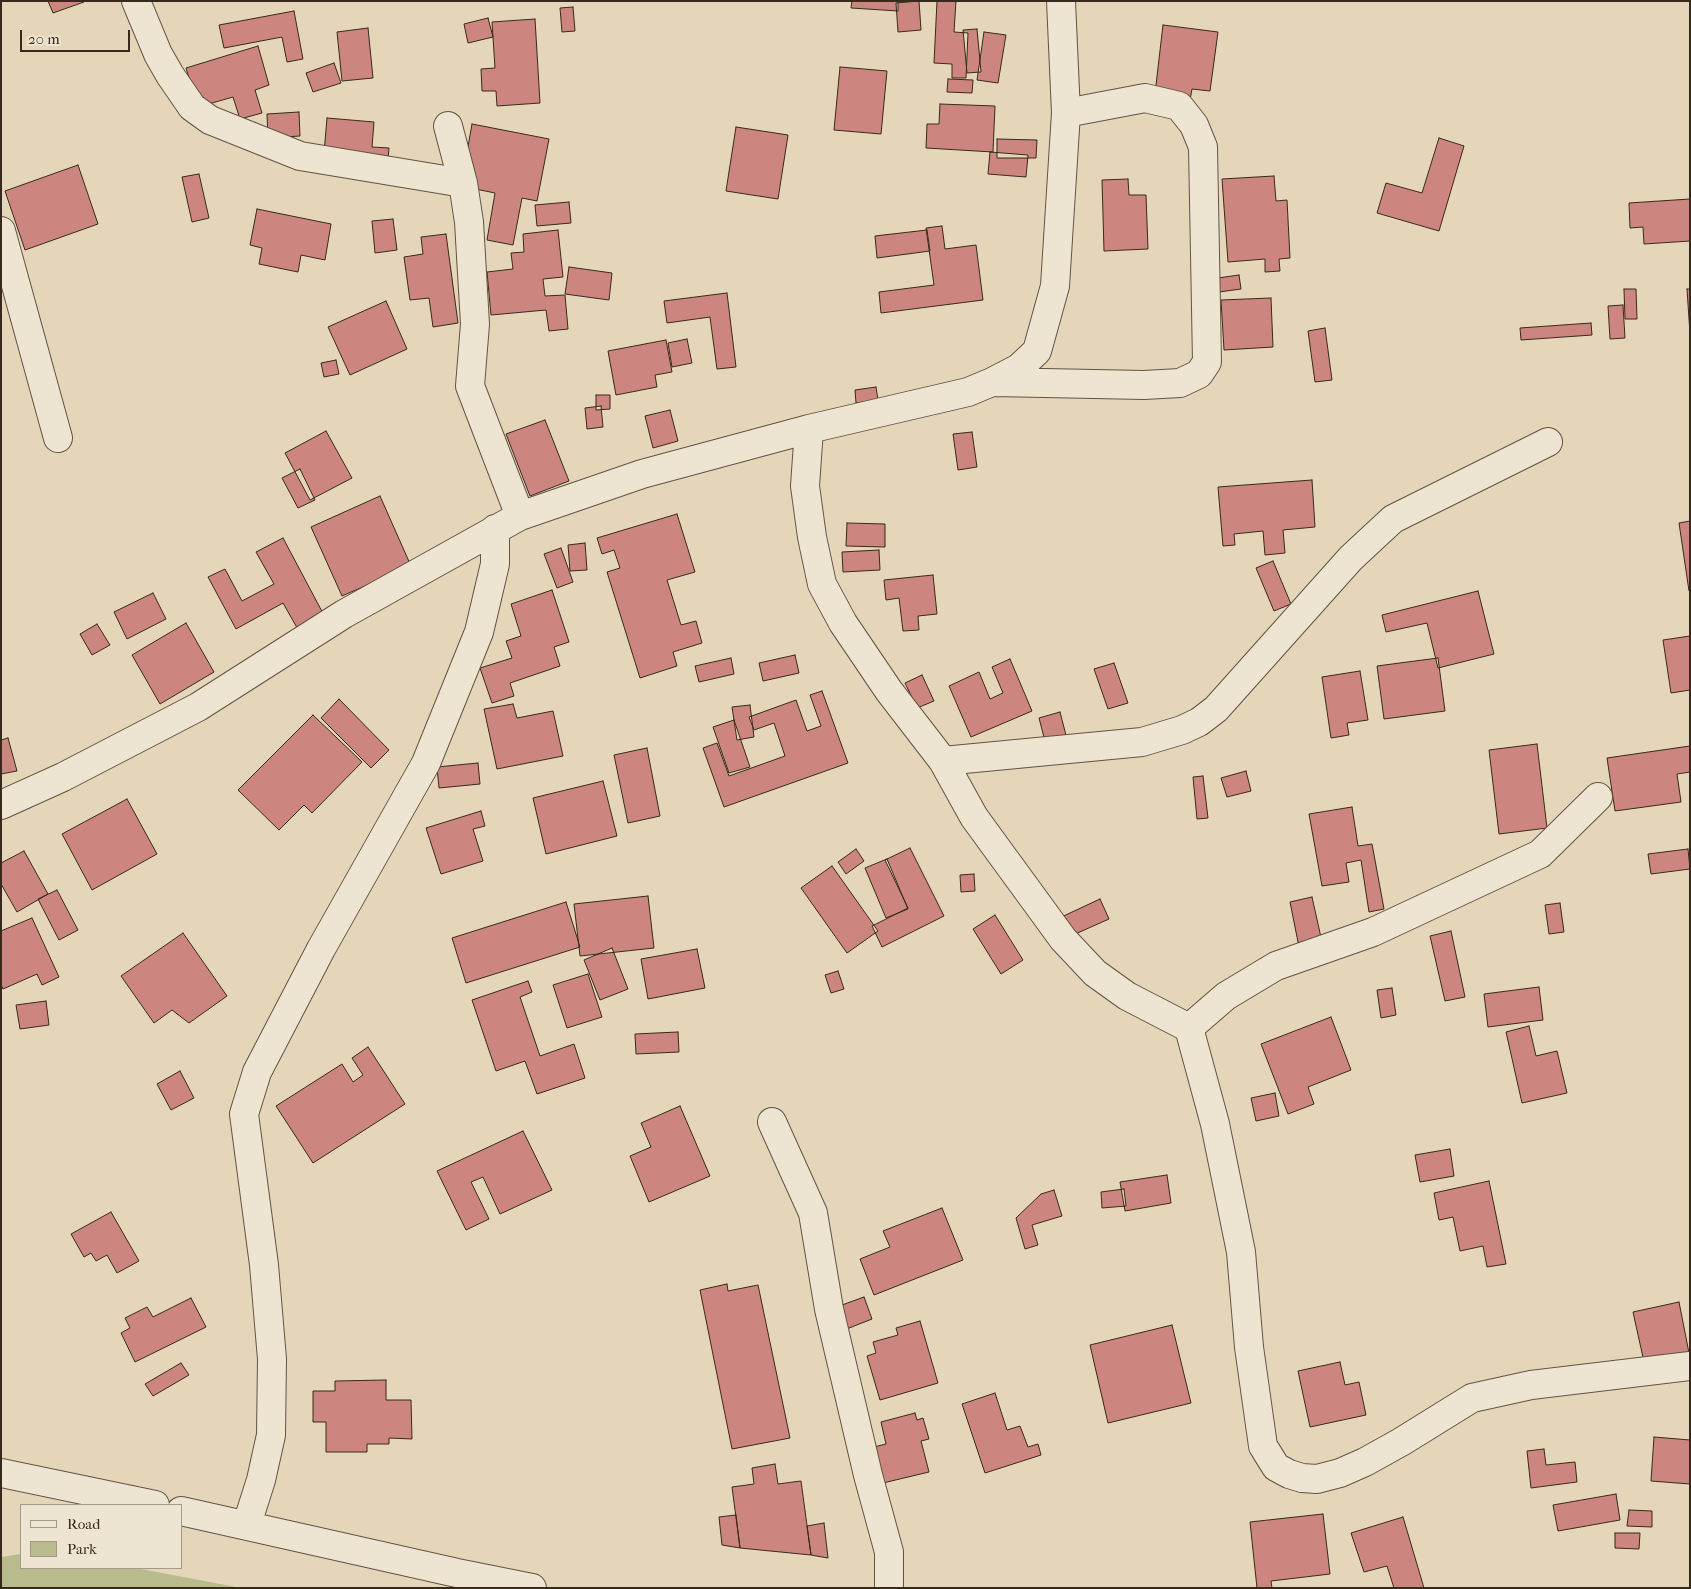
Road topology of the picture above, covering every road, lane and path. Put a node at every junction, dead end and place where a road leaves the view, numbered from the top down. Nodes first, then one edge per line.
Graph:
1 (136, 1) edge
2 (1062, 1) edge
3 (1066, 113) junction
4 (448, 126) dead end
5 (463, 183) junction
6 (1, 231) edge
7 (992, 382) junction
8 (809, 429) junction
9 (58, 438) dead end
10 (1548, 442) dead end
11 (520, 516) junction
12 (495, 529) junction
13 (943, 761) junction
14 (1598, 797) dead end
15 (1, 805) edge
16 (1189, 1028) junction
17 (772, 1122) dead end
18 (1690, 1366) edge
19 (1, 1473) edge
20 (150, 1504) edge
21 (182, 1511) edge
22 (247, 1524) junction
23 (532, 1588) edge
24 (889, 1588) edge

1 - 5 street
2 - 3 street
3 - 7 street
3 - 7 street
4 - 5 street
5 - 11 street
6 - 9 street
7 - 8 street
8 - 11 street
8 - 13 street
10 - 13 street
11 - 12 street
12 - 15 street
12 - 22 street
13 - 16 street
14 - 16 street
16 - 18 street
17 - 24 street
19 - 20 street
21 - 22 street
22 - 23 street

